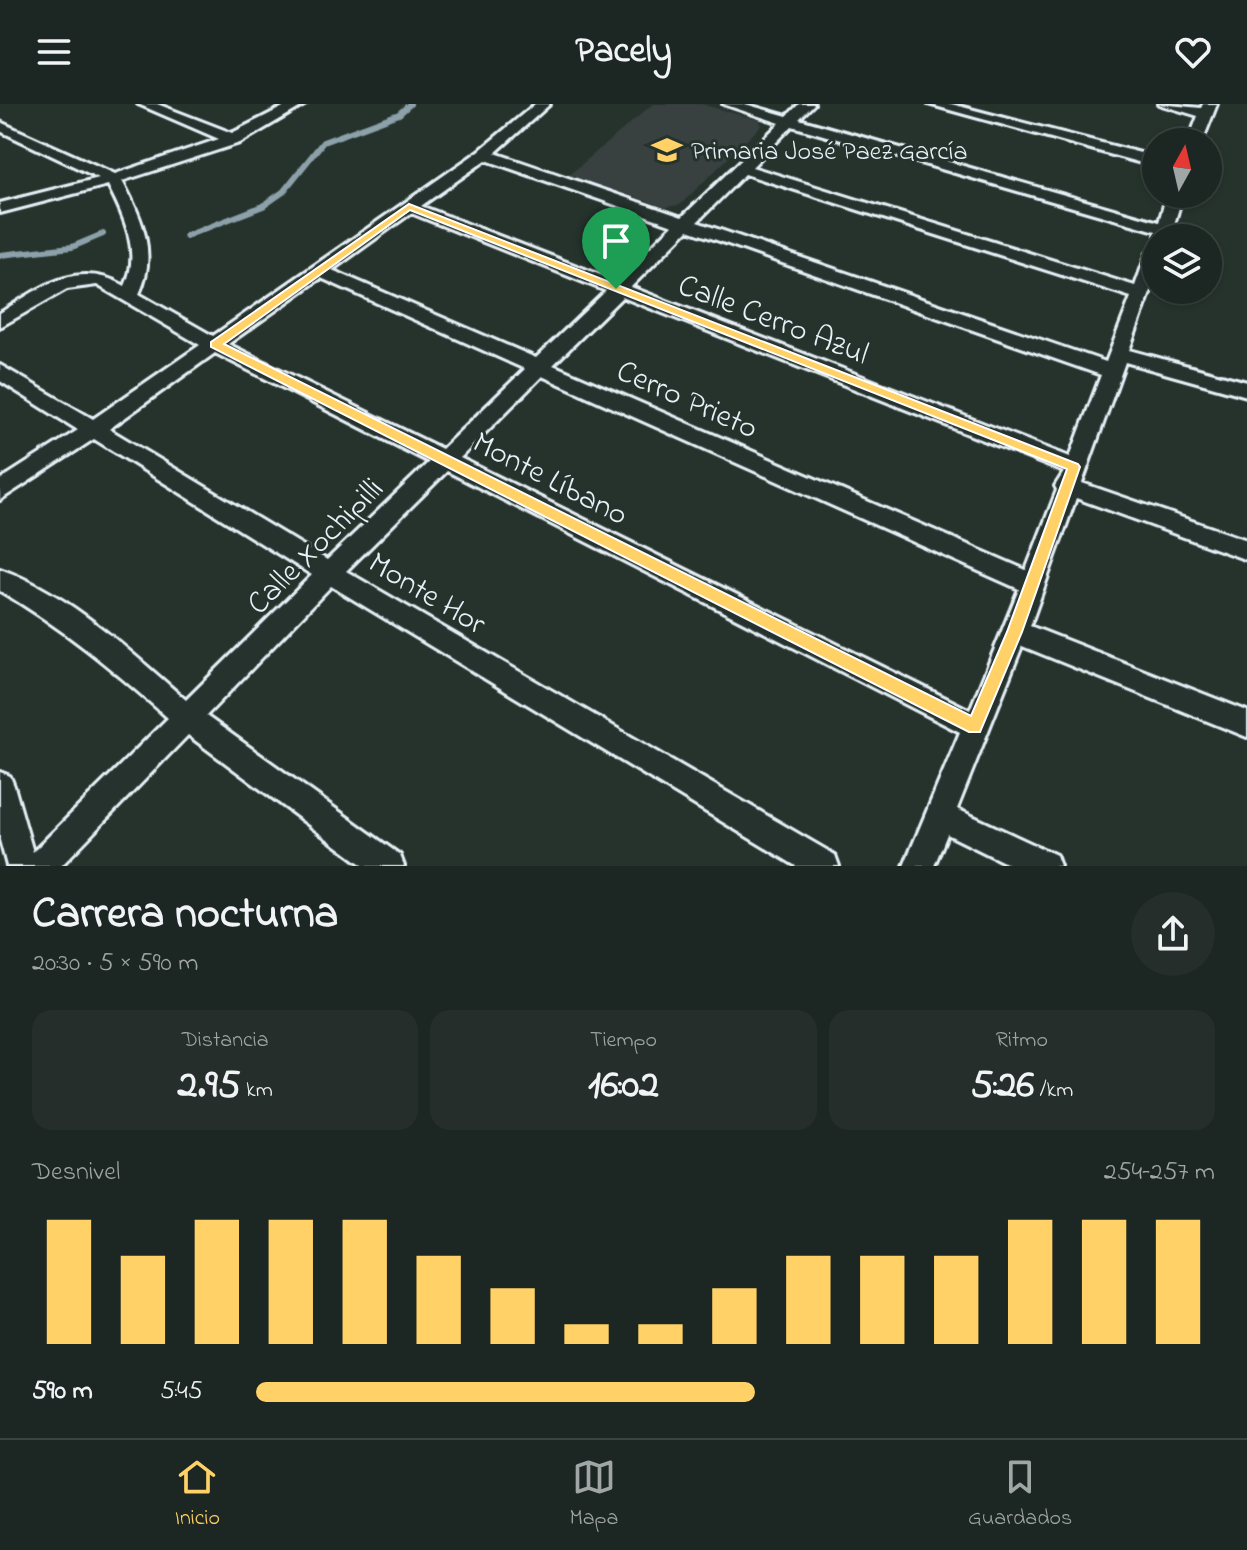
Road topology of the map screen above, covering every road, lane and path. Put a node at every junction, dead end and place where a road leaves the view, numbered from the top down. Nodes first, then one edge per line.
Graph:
1 (145, 104) edge
2 (299, 104) edge
3 (543, 104) edge
4 (730, 104) edge
5 (807, 104) edge
6 (935, 104) edge
7 (1165, 104) edge
8 (1209, 109) edge
9 (788, 121) junction
10 (0, 126) edge
11 (1201, 128) edge
12 (235, 140) junction
13 (484, 154) junction
14 (1142, 158) edge
15 (741, 168) junction
16 (112, 178) junction
17 (409, 207) junction
18 (0, 208) edge
19 (684, 224) junction
20 (1142, 227) edge
21 (320, 271) junction
22 (616, 289) junction
23 (1141, 294) joint
24 (129, 296) junction
25 (0, 321) edge
26 (215, 345) junction
27 (1113, 362) junction
28 (538, 366) junction
29 (0, 372) edge
30 (1247, 389) edge
31 (93, 430) junction
32 (446, 460) junction
33 (1070, 477) junction
34 (0, 491) edge
35 (1247, 550) edge
36 (329, 573) junction
37 (0, 579) edge
38 (1030, 583) junction
39 (1015, 632) junction
40 (186, 717) junction
41 (1247, 724) edge
42 (975, 726) junction
43 (0, 786) edge
44 (940, 816) junction
45 (22, 866) edge
46 (40, 866) edge
47 (389, 866) edge
48 (824, 866) edge
49 (919, 866) edge
50 (1045, 866) edge

1 - 12 street
2 - 12 street
3 - 13 street
4 - 9 street
5 - 9 street, Calle Xochipilli
6 - 14 street
7 - 8 street
8 - 11 street
9 - 15 street, Calle Xochipilli
9 - 20 street
10 - 16 street
12 - 16 street
13 - 17 street
13 - 19 street
15 - 19 street, Calle Xochipilli
15 - 23 street
16 - 18 street
16 - 24 street
17 - 21 street
17 - 22 street, Calle Cerro Azul
19 - 22 street, Calle Xochipilli
19 - 27 street
21 - 26 street
21 - 28 street, Cerro Prieto
22 - 28 street, Calle Xochipilli
22 - 33 street, Calle Cerro Azul
23 - 27 street
24 - 25 street, Monte Líbano
24 - 26 street, Monte Líbano
26 - 31 street
26 - 32 street, Monte Líbano
27 - 30 street
27 - 33 street
28 - 32 street, Calle Xochipilli
28 - 38 street, Cerro Prieto
29 - 31 street, Monte Hor
31 - 34 street
31 - 36 street, Monte Hor
32 - 36 street, Calle Xochipilli
32 - 42 street, Monte Líbano
33 - 35 street, Calle Cerro Azul
33 - 38 street
36 - 40 street, Calle Xochipilli
36 - 48 street, Monte Hor
37 - 40 street
38 - 39 street
39 - 41 street
39 - 42 street
40 - 46 street, Calle Xochipilli
40 - 47 street
42 - 44 street
43 - 45 street
44 - 49 street
44 - 50 street

